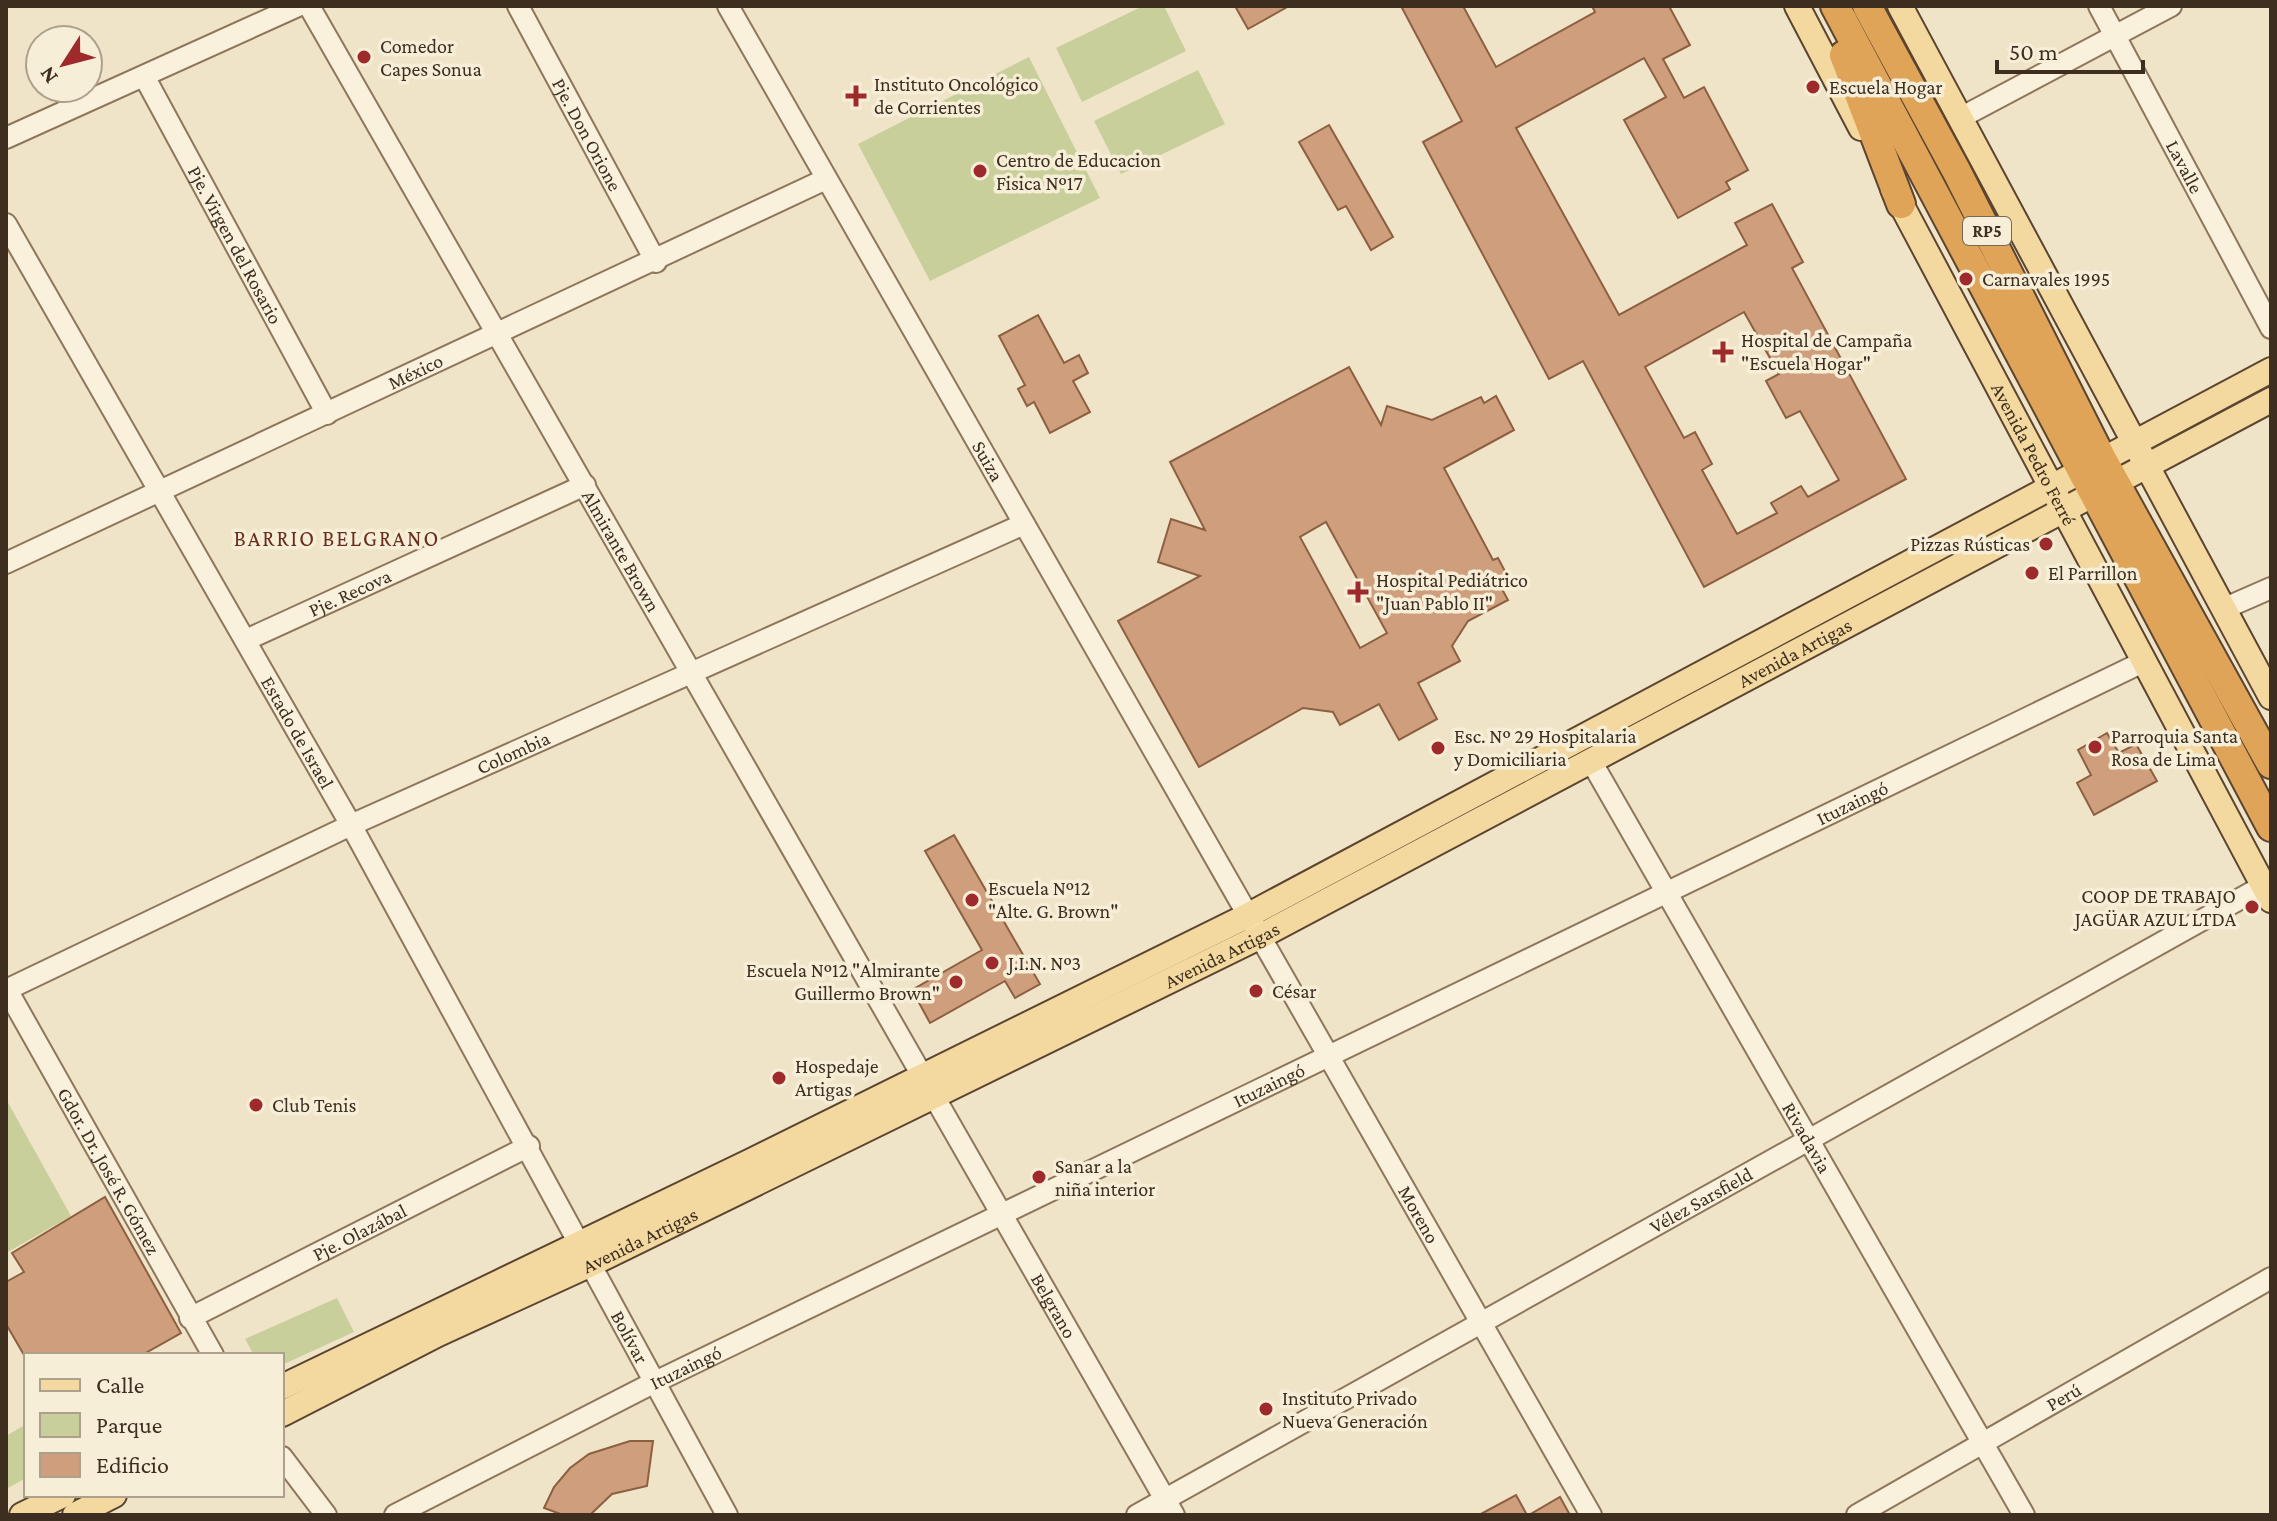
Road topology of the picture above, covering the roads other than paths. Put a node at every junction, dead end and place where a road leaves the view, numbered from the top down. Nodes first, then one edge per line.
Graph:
1 (298, 6) edge
2 (309, 6) edge
3 (518, 6) edge
4 (728, 6) edge
5 (1797, 6) edge
6 (1826, 6) edge
7 (1835, 6) edge
8 (1867, 6) edge
9 (1885, 6) edge
10 (1900, 6) edge
11 (2099, 6) edge
12 (2171, 6) edge
13 (2115, 36) junction
14 (144, 76) junction
15 (1960, 118) junction
16 (6, 138) edge
17 (1957, 172) junction
18 (826, 179) junction
19 (1901, 204) junction
20 (6, 224) edge
21 (656, 262) junction
22 (2271, 328) edge
23 (498, 335) junction
24 (2271, 370) edge
25 (2271, 400) edge
26 (327, 414) junction
27 (2132, 443) junction
28 (2144, 465) junction
29 (2097, 476) junction
30 (585, 485) junction
31 (2050, 487) junction
32 (159, 490) junction
33 (2063, 509) junction
34 (1024, 524) junction
35 (6, 563) edge
36 (2271, 588) edge
37 (2223, 609) junction
38 (246, 640) junction
39 (2145, 661) junction
40 (690, 674) junction
41 (2271, 697) edge
42 (1591, 761) junction
43 (2271, 764) edge
44 (351, 825) junction
45 (2271, 827) edge
46 (1666, 893) junction
47 (2267, 893) edge
48 (1253, 926) junction
49 (6, 989) edge
50 (1329, 1055) junction
51 (926, 1086) junction
52 (1808, 1141) junction
53 (529, 1146) junction
54 (1003, 1214) junction
55 (587, 1253) junction
56 (2271, 1278) edge
57 (190, 1318) junction
58 (1480, 1321) junction
59 (212, 1353) edge
60 (653, 1383) junction
61 (284, 1386) edge
62 (284, 1413) edge
63 (1982, 1441) junction
64 (284, 1460) edge
65 (59, 1497) edge
66 (110, 1497) edge
67 (1169, 1507) edge
68 (22, 1515) edge
69 (75, 1515) edge
70 (326, 1515) edge
71 (395, 1515) edge
72 (727, 1515) edge
73 (1137, 1515) edge
74 (1591, 1515) edge
75 (1857, 1515) edge
76 (2024, 1515) edge

1 - 14 street
2 - 23 street, Almirante Brown
3 - 21 street, Pje. Don Orione
4 - 18 street, Suiza
5 - 19 main road, Avenida Pedro Ferré
6 - 19 highway
7 - 29 highway, Avenida Pedro Ferré
8 - 17 highway, Avenida Pedro Ferré / RP5
9 - 17 highway
10 - 15 main road
11 - 13 street, Lavalle
12 - 13 street
13 - 15 street
13 - 22 street, Lavalle
14 - 16 street
14 - 26 street, Pje. Virgen del Rosario
15 - 27 main road
17 - 29 highway, Avenida Pedro Ferré / RP5
18 - 21 street, México
18 - 34 street, Suiza
19 - 31 main road, Avenida Pedro Ferré
20 - 32 street, Estado de Israel
21 - 23 street, México
23 - 26 street, México
23 - 30 street, Almirante Brown
24 - 27 main road
25 - 28 main road, Avenida Artigas
26 - 32 street, México
27 - 28 main road
27 - 29 main road
28 - 29 main road, Avenida Artigas
28 - 37 main road
29 - 31 main road, Avenida Artigas
29 - 33 main road, Avenida Artigas
29 - 43 highway, Avenida Pedro Ferré
29 - 45 highway, Avenida Pedro Ferré
30 - 38 street, Pje. Recova
30 - 40 street, Almirante Brown
31 - 33 main road, Avenida Pedro Ferré
31 - 48 main road, Avenida Artigas
32 - 35 street, México
32 - 38 street, Estado de Israel
33 - 39 main road, Avenida Pedro Ferré
33 - 42 main road, Avenida Artigas
34 - 40 street, Colombia
34 - 48 street, Suiza
36 - 37 street
37 - 41 main road
38 - 44 street, Estado de Israel
39 - 46 street, Ituzaingó
39 - 47 main road, Avenida Pedro Ferré
40 - 44 street, Colombia
40 - 51 street, Almirante Brown
42 - 46 street, Rivadavia
42 - 48 main road, Avenida Artigas
44 - 49 street, Colombia
44 - 53 street, Estado de Israel
46 - 50 street, Ituzaingó
46 - 52 street, Rivadavia
47 - 52 street, Vélez Sarsfield
48 - 50 street, Moreno
48 - 51 main road, Avenida Artigas
49 - 57 street, Gdor. Dr. José R. Gómez
50 - 54 street, Ituzaingó
50 - 58 street, Moreno
51 - 54 street, Belgrano
51 - 55 main road, Avenida Artigas
52 - 58 street, Vélez Sarsfield
52 - 63 street, Rivadavia
53 - 55 street, Estado de Israel
53 - 57 street, Pje. Olazábal
54 - 60 street, Ituzaingó
54 - 67 street, Belgrano
55 - 60 street, Bolívar
55 - 61 main road, Avenida Artigas
55 - 62 main road, Avenida Artigas
56 - 63 street, Perú
57 - 59 street, Gdor. Dr. José R. Gómez
58 - 67 street, Vélez Sarsfield
58 - 74 street, Moreno
60 - 71 street, Ituzaingó
60 - 72 street, Bolívar
63 - 75 street, Perú
63 - 76 street, Rivadavia
64 - 70 street
65 - 68 main road
66 - 69 main road
67 - 73 street, Vélez Sarsfield

